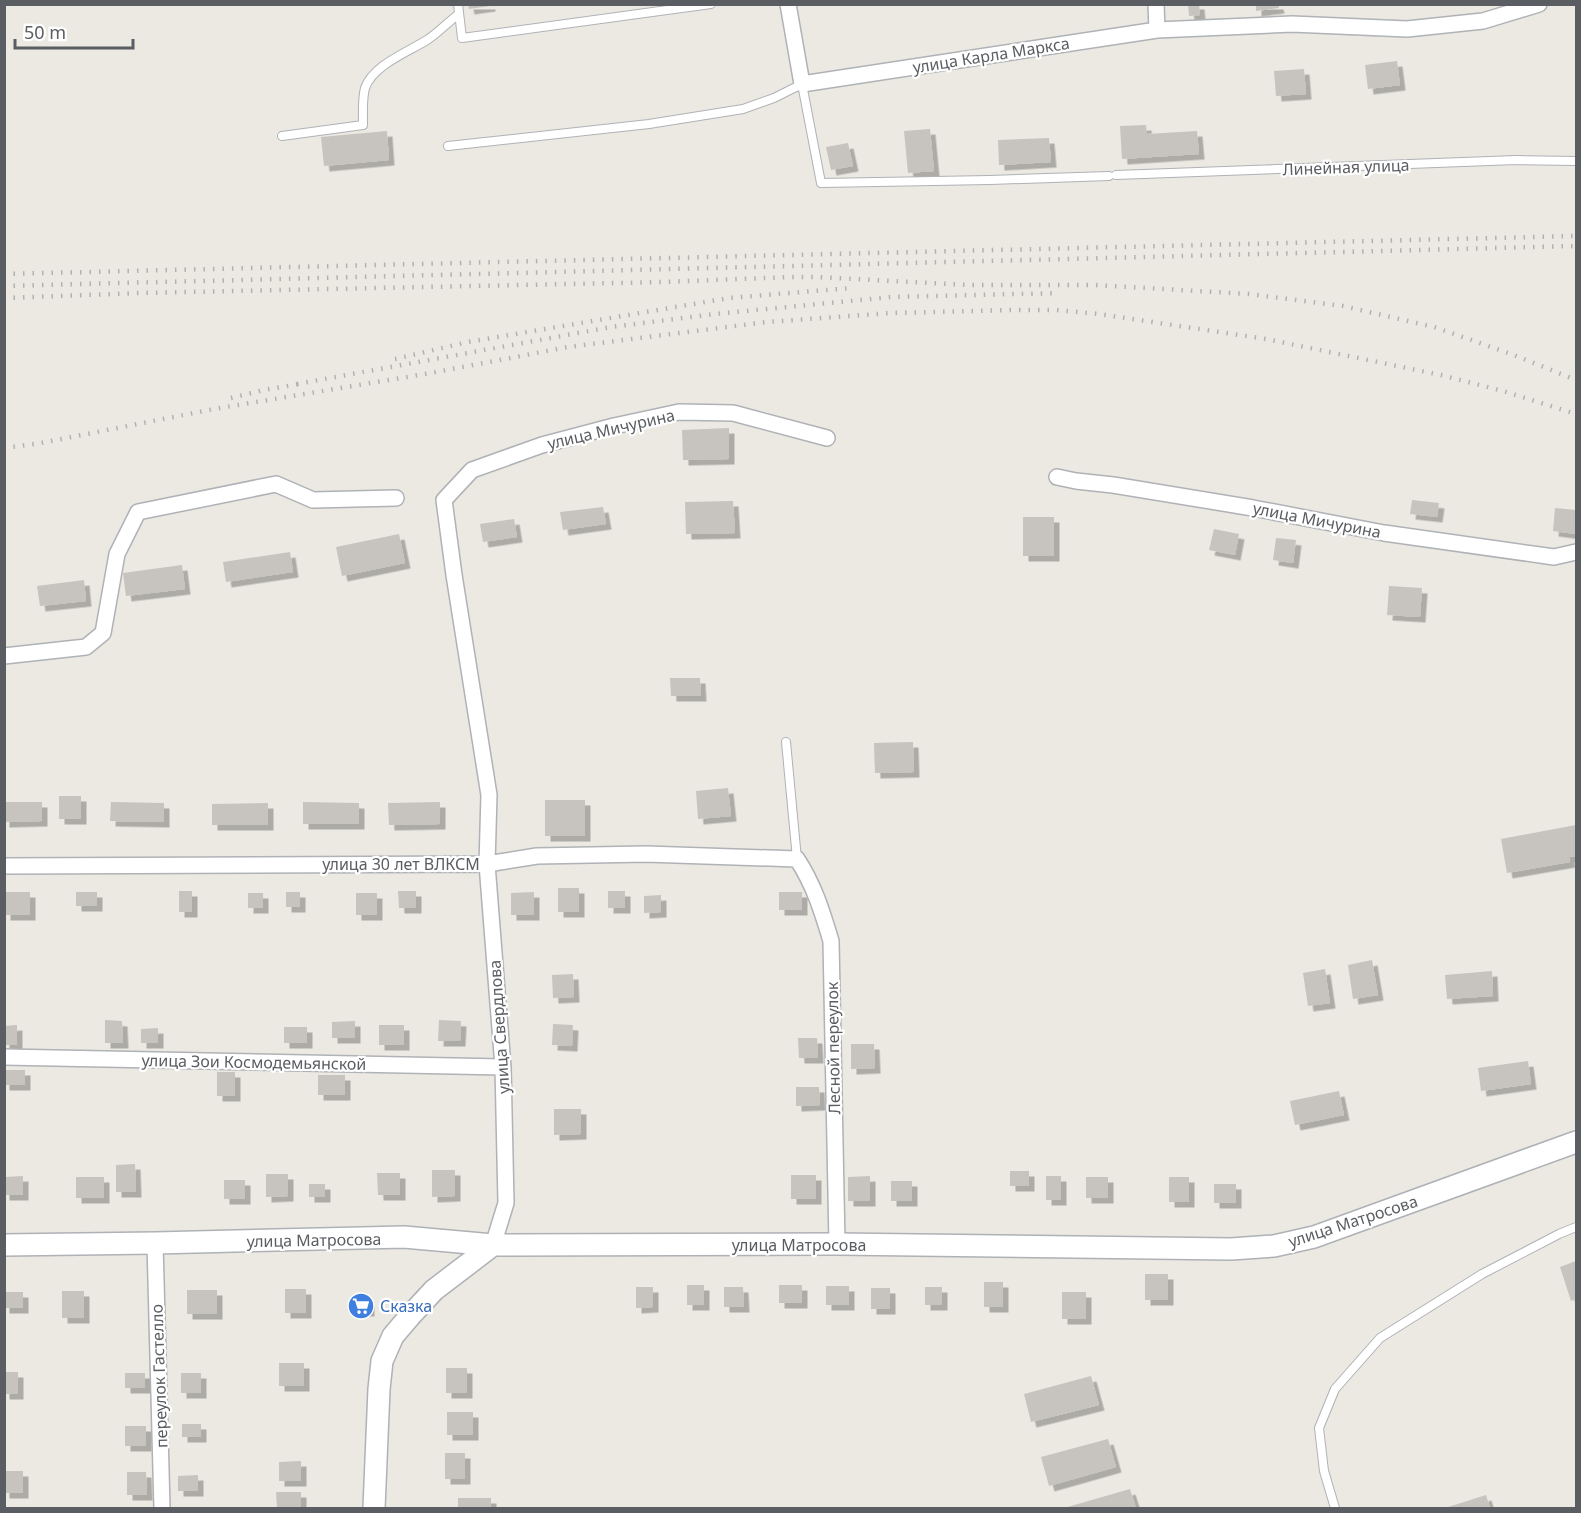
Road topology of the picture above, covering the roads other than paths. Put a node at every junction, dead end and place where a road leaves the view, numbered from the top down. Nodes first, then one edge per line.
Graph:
1 (458, 4) edge
2 (711, 4) edge
3 (788, 4) edge
4 (1156, 4) edge
5 (1539, 4) edge
6 (459, 14) junction
7 (1157, 30) junction
8 (802, 84) junction
9 (282, 136) dead end
10 (448, 146) dead end
11 (1576, 161) edge
12 (827, 438) dead end
13 (1057, 477) dead end
14 (396, 498) dead end
15 (444, 500) joint
16 (1576, 552) edge
17 (4, 656) edge
18 (786, 742) dead end
19 (797, 859) junction
20 (487, 864) junction
21 (4, 867) edge
22 (4, 1057) edge
23 (503, 1067) junction
24 (1576, 1142) edge
25 (1576, 1227) edge
26 (155, 1243) junction
27 (837, 1244) junction
28 (4, 1245) edge
29 (493, 1245) junction
30 (162, 1509) edge
31 (374, 1509) edge
32 (1335, 1509) edge

1 - 6 lane
2 - 6 lane
3 - 8 street
4 - 7 street
5 - 7 street, улица Карла Маркса
6 - 9 lane
7 - 8 street, улица Карла Маркса
8 - 10 lane, улица Карла Маркса
8 - 11 lane, Линейная улица
12 - 15 street, улица Мичурина
13 - 16 street, улица Мичурина
14 - 17 street
15 - 20 street, улица Свердлова
18 - 19 lane
19 - 20 street, улица 30 лет ВЛКСМ
19 - 27 street, Лесной переулок
20 - 21 street, улица 30 лет ВЛКСМ
20 - 23 street, улица Свердлова
22 - 23 street, улица Зои Космодемьянской
23 - 29 street, улица Свердлова
24 - 27 street, улица Матросова
25 - 32 lane
26 - 28 street, улица Матросова
26 - 29 street, улица Матросова
26 - 30 street, переулок Гастелло
27 - 29 street, улица Матросова
29 - 31 street

